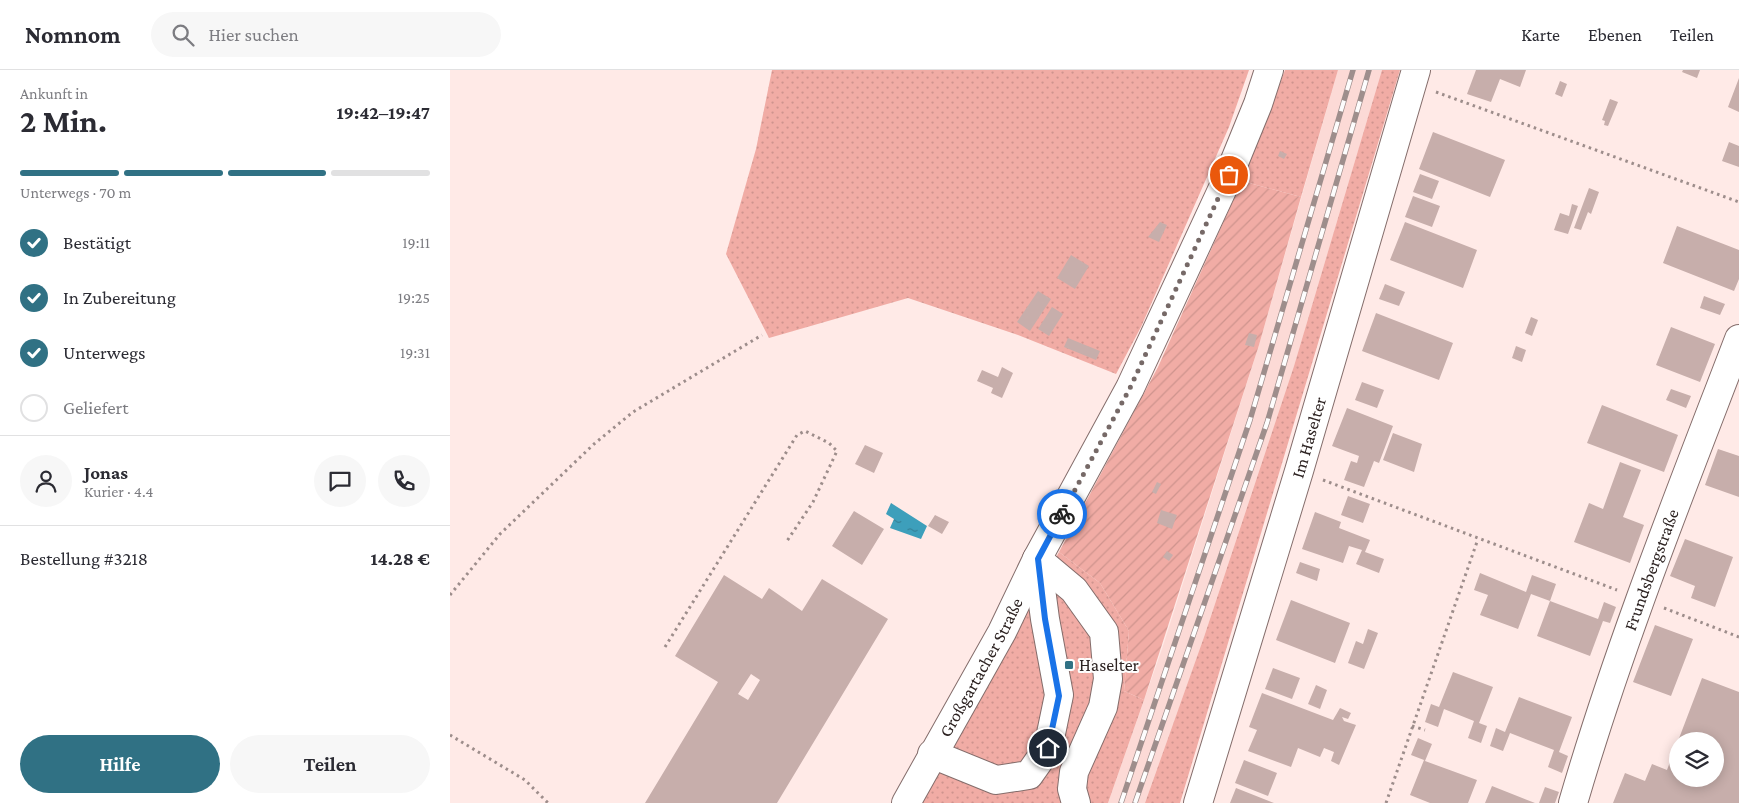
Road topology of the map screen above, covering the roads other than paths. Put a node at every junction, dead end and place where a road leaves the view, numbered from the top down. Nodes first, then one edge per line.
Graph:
1 (1269, 70) edge
2 (1414, 77) edge
3 (1739, 339) edge
4 (1038, 559) junction
5 (932, 754) junction
6 (906, 803) edge
7 (1076, 803) edge
8 (1198, 803) edge
9 (1574, 803) edge

1 - 4 street, Großgartacher Straße
2 - 8 street, Im Haselter
3 - 9 street, Frundsbergstraße
4 - 5 street, Großgartacher Straße
4 - 5 street
4 - 7 street
5 - 6 street, Großgartacher Straße

